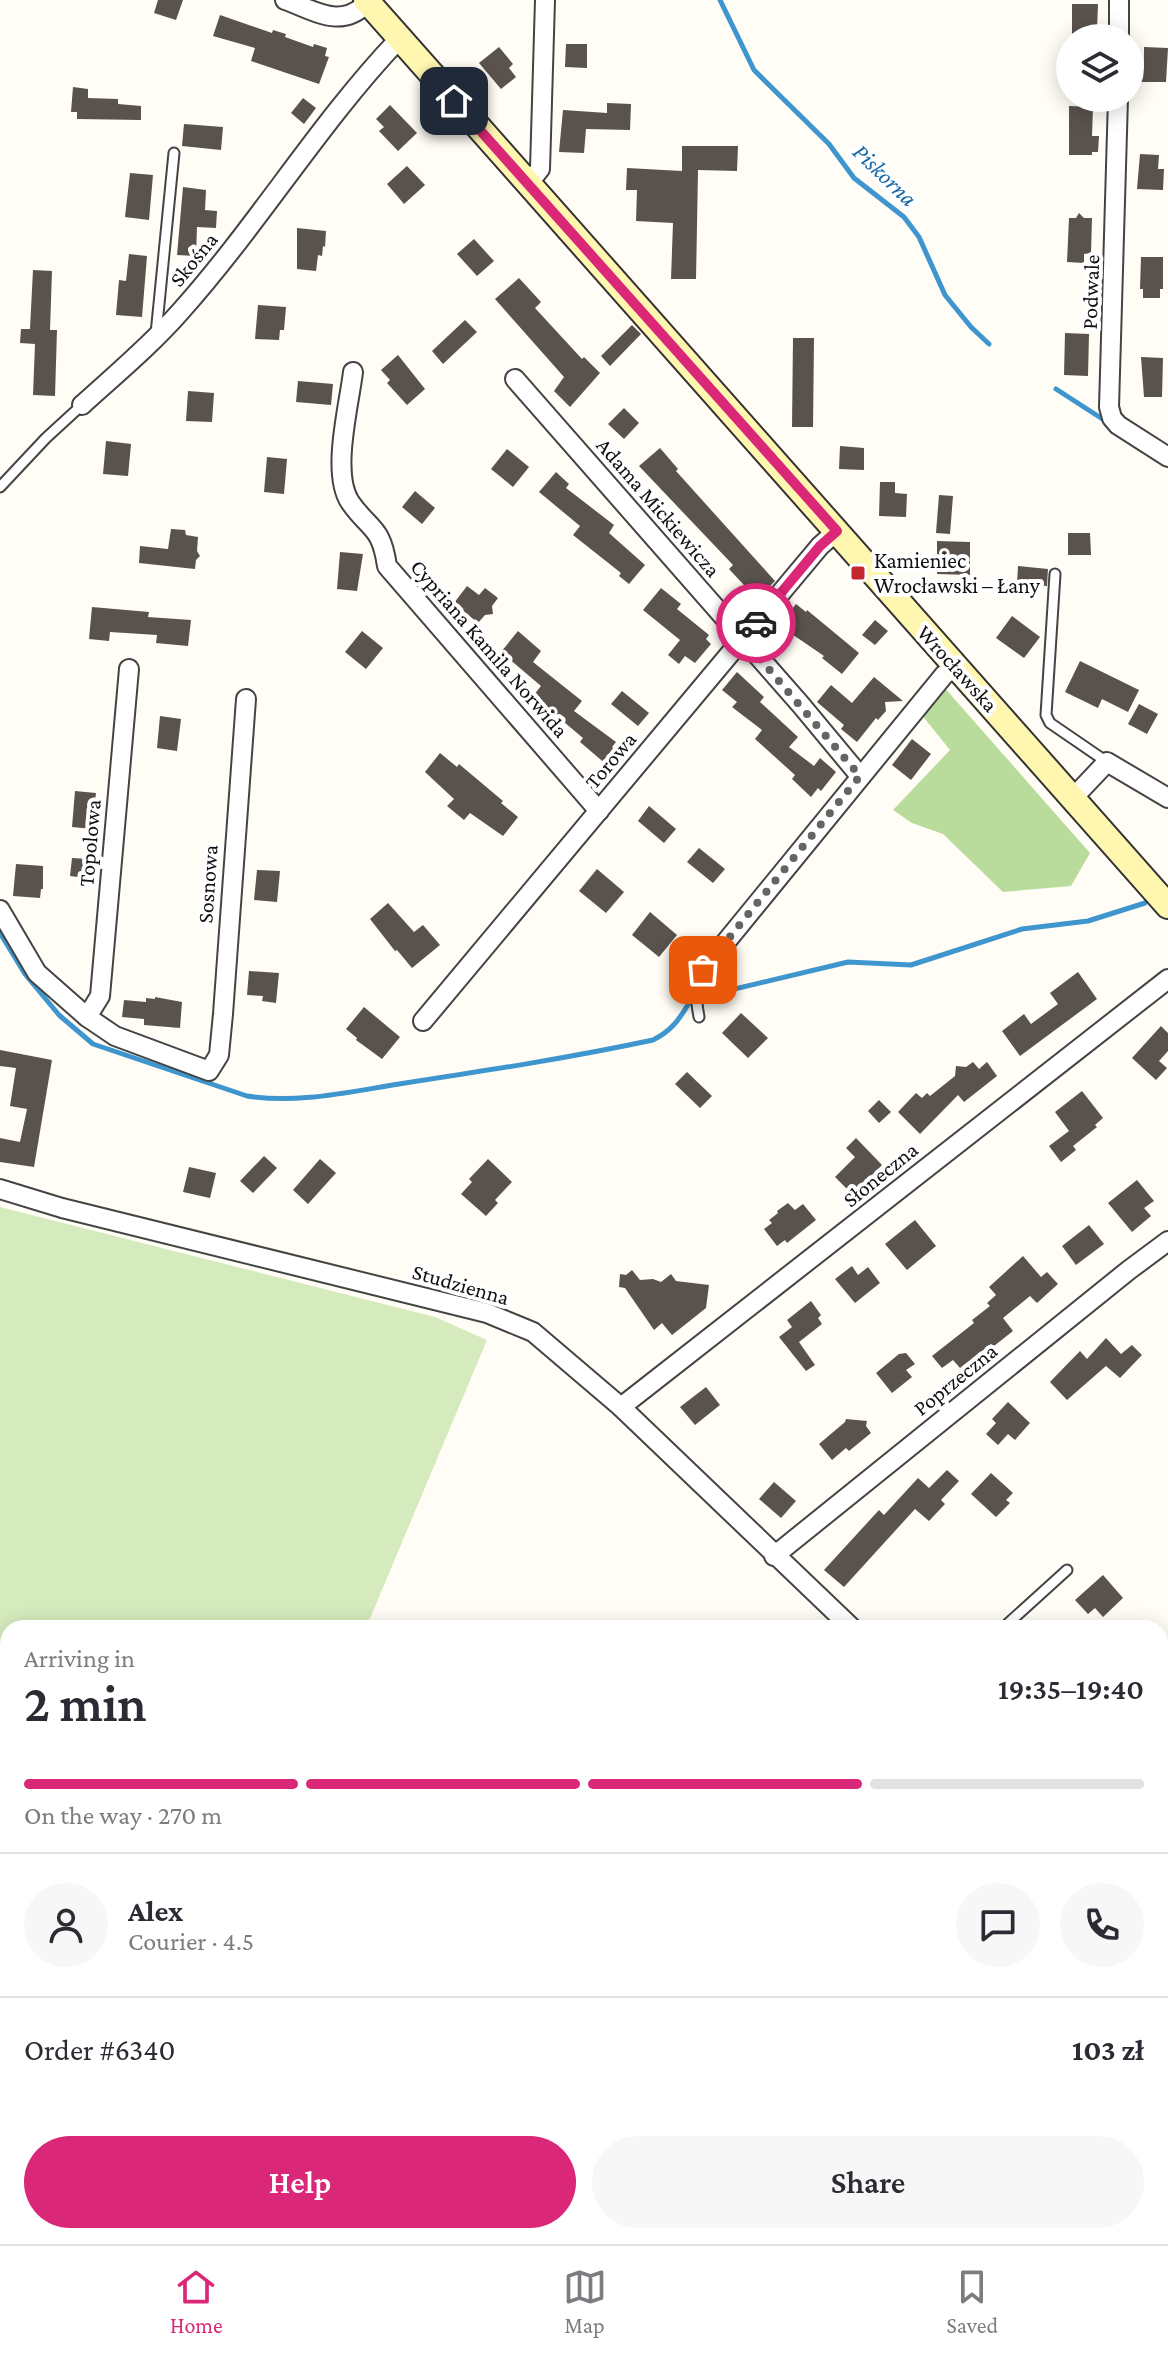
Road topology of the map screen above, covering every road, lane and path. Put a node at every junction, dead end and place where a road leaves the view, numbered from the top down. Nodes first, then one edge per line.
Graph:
1 (285, 0) edge
2 (545, 0) edge
3 (1119, 0) edge
4 (367, 1) edge
5 (1119, 24) edge
6 (399, 39) junction
7 (1118, 112) edge
8 (174, 153) dead end
9 (528, 184) junction
10 (156, 337) junction
11 (353, 372) dead end
12 (515, 379) dead end
13 (82, 405) joint
14 (1168, 457) edge
15 (0, 487) edge
16 (837, 531) junction
17 (1055, 574) dead end
18 (743, 639) junction
19 (956, 666) junction
20 (129, 669) dead end
21 (246, 699) dead end
22 (1107, 762) junction
23 (860, 776) junction
24 (1073, 798) junction
25 (1168, 798) edge
26 (599, 811) junction
27 (1168, 906) edge
28 (0, 910) edge
29 (703, 970) joint
30 (1168, 979) edge
31 (87, 1017) junction
32 (699, 1017) dead end
33 (423, 1021) dead end
34 (0, 1189) edge
35 (1168, 1241) edge
36 (621, 1407) junction
37 (774, 1556) junction
38 (1067, 1570) dead end
39 (843, 1620) edge
40 (1012, 1620) edge

1 - 4 street
2 - 9 street
3 - 5 street
4 - 6 main road, Wrocławska
6 - 9 main road, Wrocławska
6 - 10 street, Skośna
7 - 14 street, Podwale
8 - 10 lane
9 - 16 main road, Wrocławska
10 - 13 street, Skośna
11 - 26 street, Cypriana Kamila Norwida
12 - 18 street, Adama Mickiewicza
13 - 15 lane, Skośna
16 - 18 street, Torowa
16 - 19 main road, Wrocławska
17 - 22 lane
18 - 23 street, Adama Mickiewicza
18 - 26 street, Torowa
19 - 23 street
19 - 24 main road, Wrocławska
20 - 31 street, Topolowa
21 - 31 street, Sosnowa
22 - 24 street
22 - 25 street
23 - 29 street
24 - 27 main road, Wrocławska
26 - 33 street, Torowa
28 - 31 street
29 - 32 lane
30 - 36 street, Słoneczna
34 - 36 street, Studzienna
35 - 37 street, Poprzeczna
36 - 37 street, Studzienna
37 - 39 street, Studzienna
38 - 40 lane

